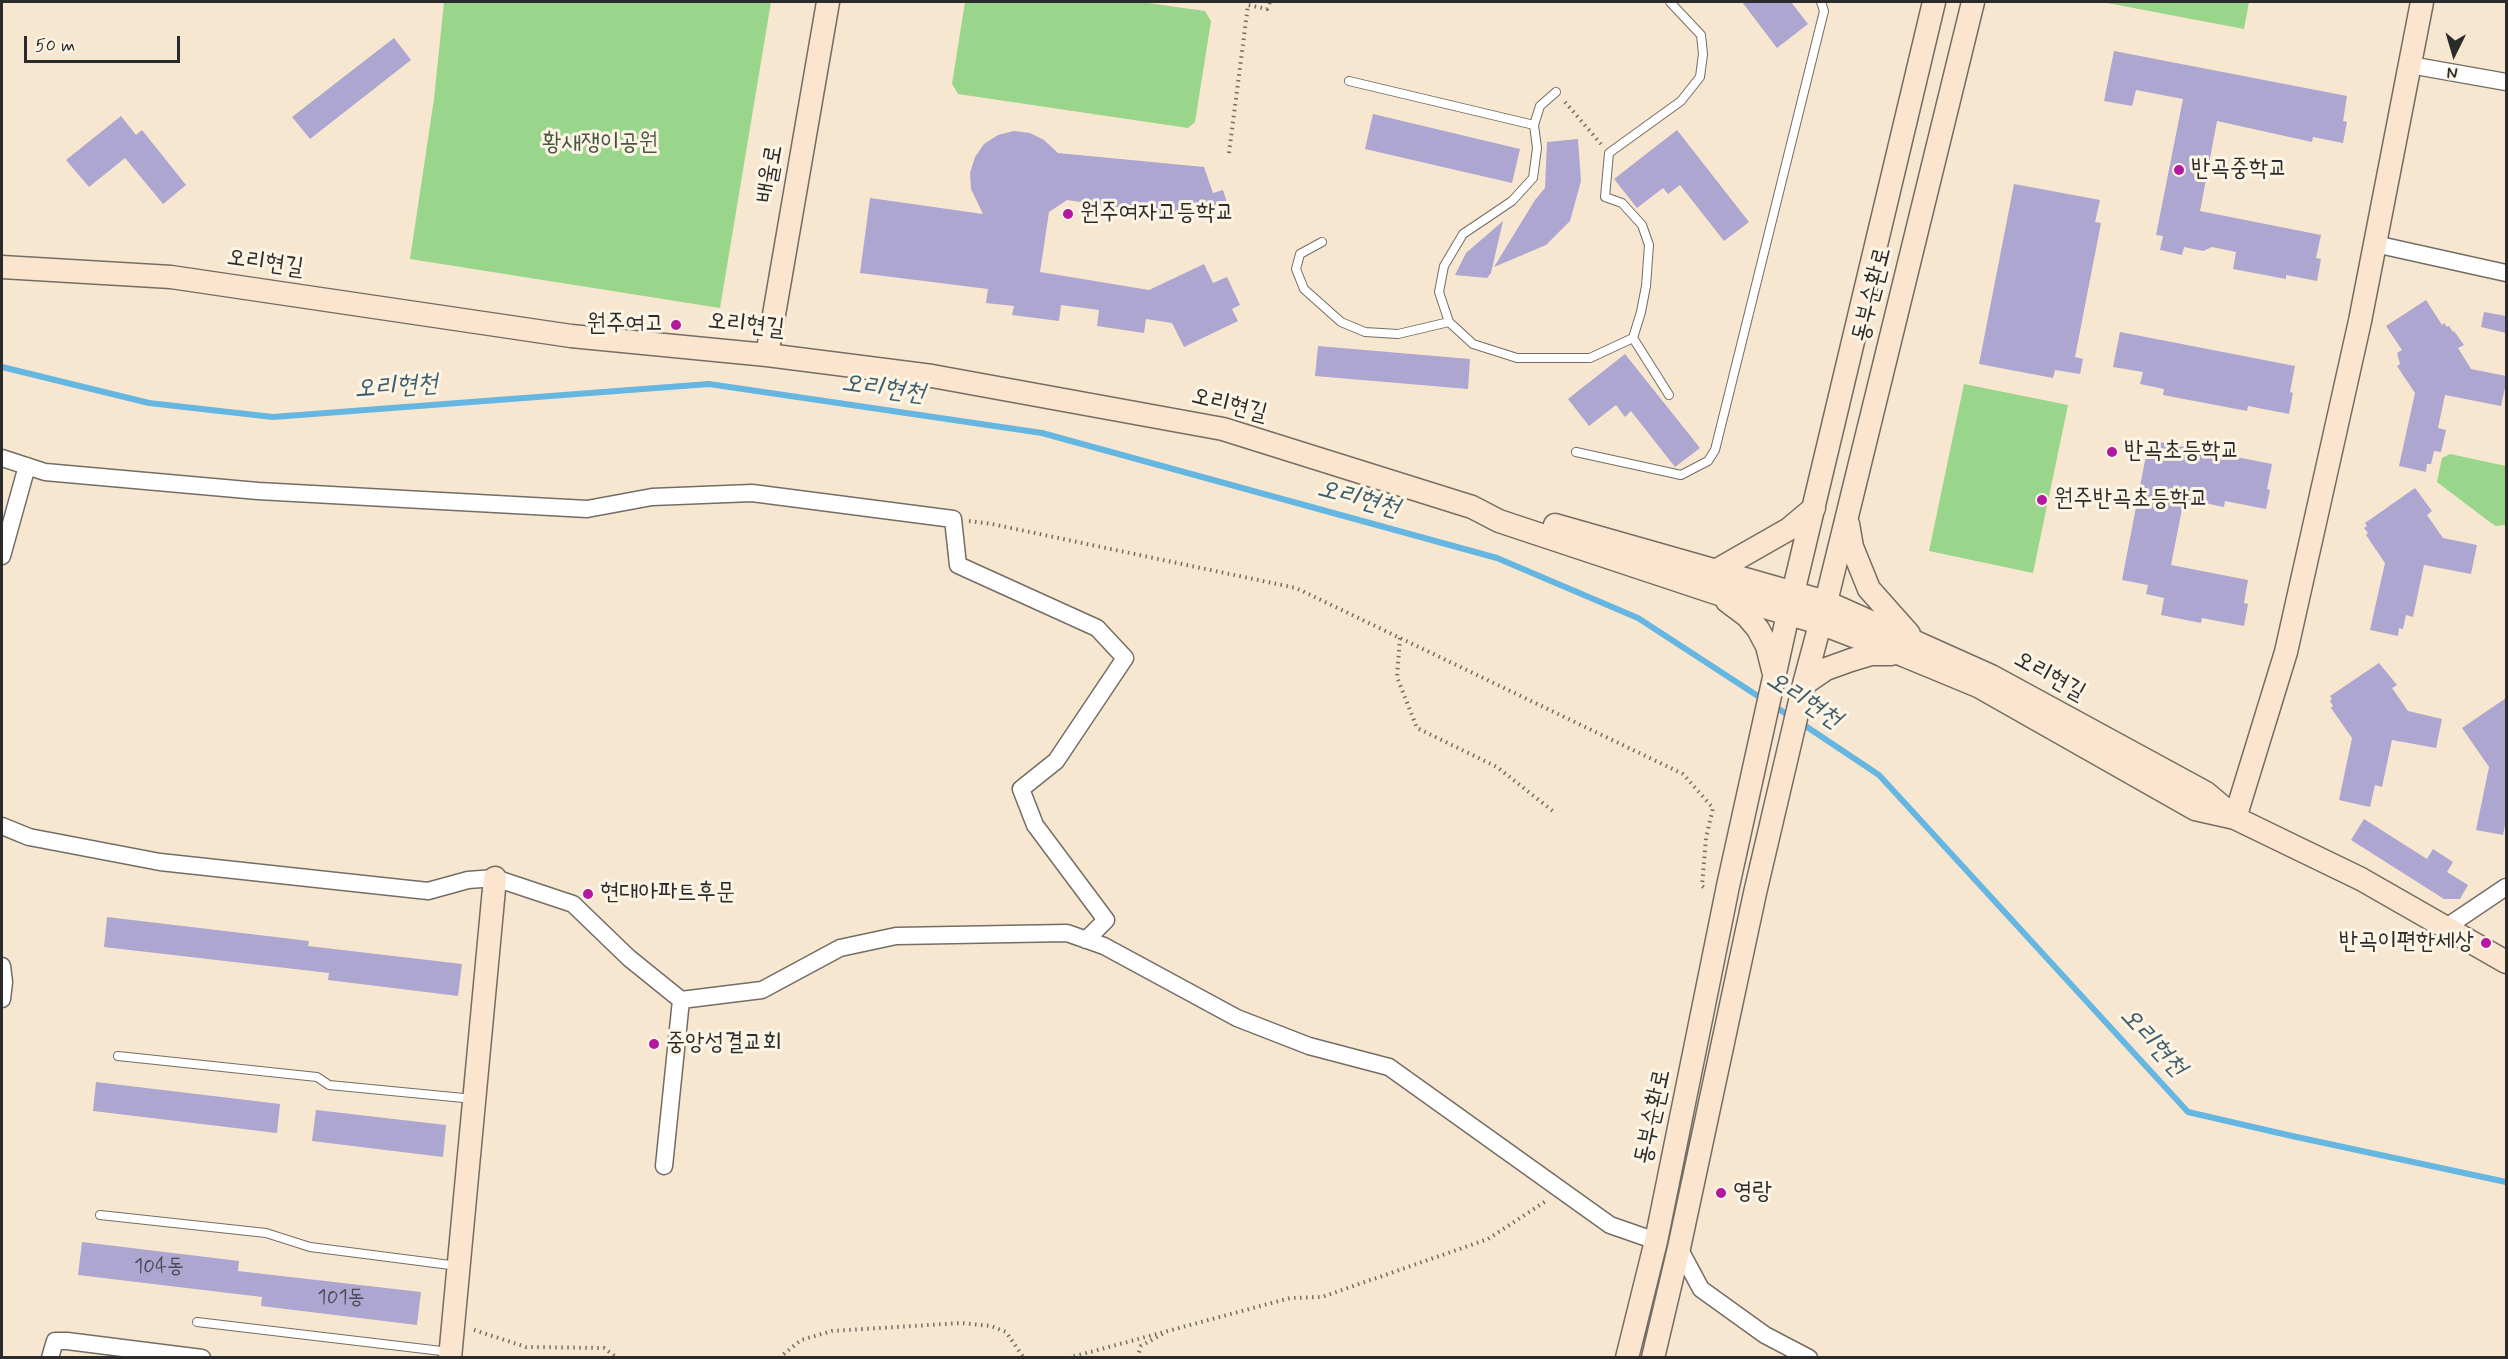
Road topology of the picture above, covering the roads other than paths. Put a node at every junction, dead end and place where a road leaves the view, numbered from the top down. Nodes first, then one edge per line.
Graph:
1 (828, 2) edge
2 (1671, 2) edge
3 (1821, 2) edge
4 (1934, 2) edge
5 (1973, 2) edge
6 (2422, 2) edge
7 (2410, 64) junction
8 (1349, 81) dead end
9 (2506, 82) edge
10 (1556, 92) road end
11 (1534, 125) junction
12 (1322, 242) dead end
13 (2375, 244) junction
14 (2, 267) edge
15 (2506, 273) edge
16 (1449, 322) junction
17 (1633, 338) junction
18 (767, 355) junction
19 (1669, 395) dead end
20 (1576, 452) dead end
21 (2, 458) edge
22 (27, 466) junction
23 (1472, 507) junction
24 (1814, 508) junction
25 (1846, 516) junction
26 (2, 556) edge
27 (1717, 570) junction
28 (1719, 594) junction
29 (1790, 603) junction
30 (1823, 613) junction
31 (1909, 647) junction
32 (1775, 676) junction
33 (1804, 684) junction
34 (2235, 818) junction
35 (2, 826) edge
36 (495, 878) junction
37 (2506, 887) edge
38 (2445, 928) junction
39 (1086, 940) junction
40 (2506, 962) edge
41 (2, 966) edge
42 (2, 999) edge
43 (681, 1000) junction
44 (118, 1056) dead end
45 (474, 1099) junction
46 (664, 1166) dead end
47 (100, 1215) dead end
48 (1656, 1242) junction
49 (1679, 1248) junction
50 (459, 1266) junction
51 (197, 1323) dead end
52 (450, 1355) edge
53 (50, 1358) edge
54 (202, 1358) edge
55 (1627, 1358) edge
56 (1653, 1358) edge
57 (1809, 1358) edge

1 - 18 street, 배울로
2 - 17 lane
3 - 20 lane
4 - 24 street, 동부순환로
5 - 25 street, 동부순환로
6 - 7 street
7 - 9 street
7 - 13 street
8 - 11 lane
10 - 11 lane
11 - 16 lane
12 - 16 lane
13 - 15 street
13 - 34 street
14 - 18 street, 오리현길
16 - 17 lane
17 - 19 lane
18 - 23 street, 오리현길
21 - 22 street
22 - 26 street
22 - 39 street
23 - 27 street, 오리현길
23 - 28 street, 오리현길
24 - 27 street
24 - 29 street, 동부순환로
25 - 30 street, 동부순환로
25 - 31 street
27 - 29 street, 오리현길
28 - 29 street, 오리현길
28 - 32 street
29 - 30 street, 오리현길
29 - 32 street, 동부순환로
30 - 31 street, 오리현길
30 - 33 street, 동부순환로
31 - 33 street
31 - 34 street, 오리현길
32 - 48 street, 동부순환로
33 - 49 street, 동부순환로
34 - 38 street, 오리현길
35 - 36 street
36 - 43 street
36 - 45 street
37 - 38 street
38 - 40 street, 오리현길
39 - 43 street
39 - 48 street
41 - 42 street
43 - 46 street
44 - 45 lane
45 - 50 street
47 - 50 lane
48 - 49 street
48 - 55 street, 동부순환로
49 - 56 street
49 - 57 street
50 - 52 street
51 - 52 lane
53 - 54 street

